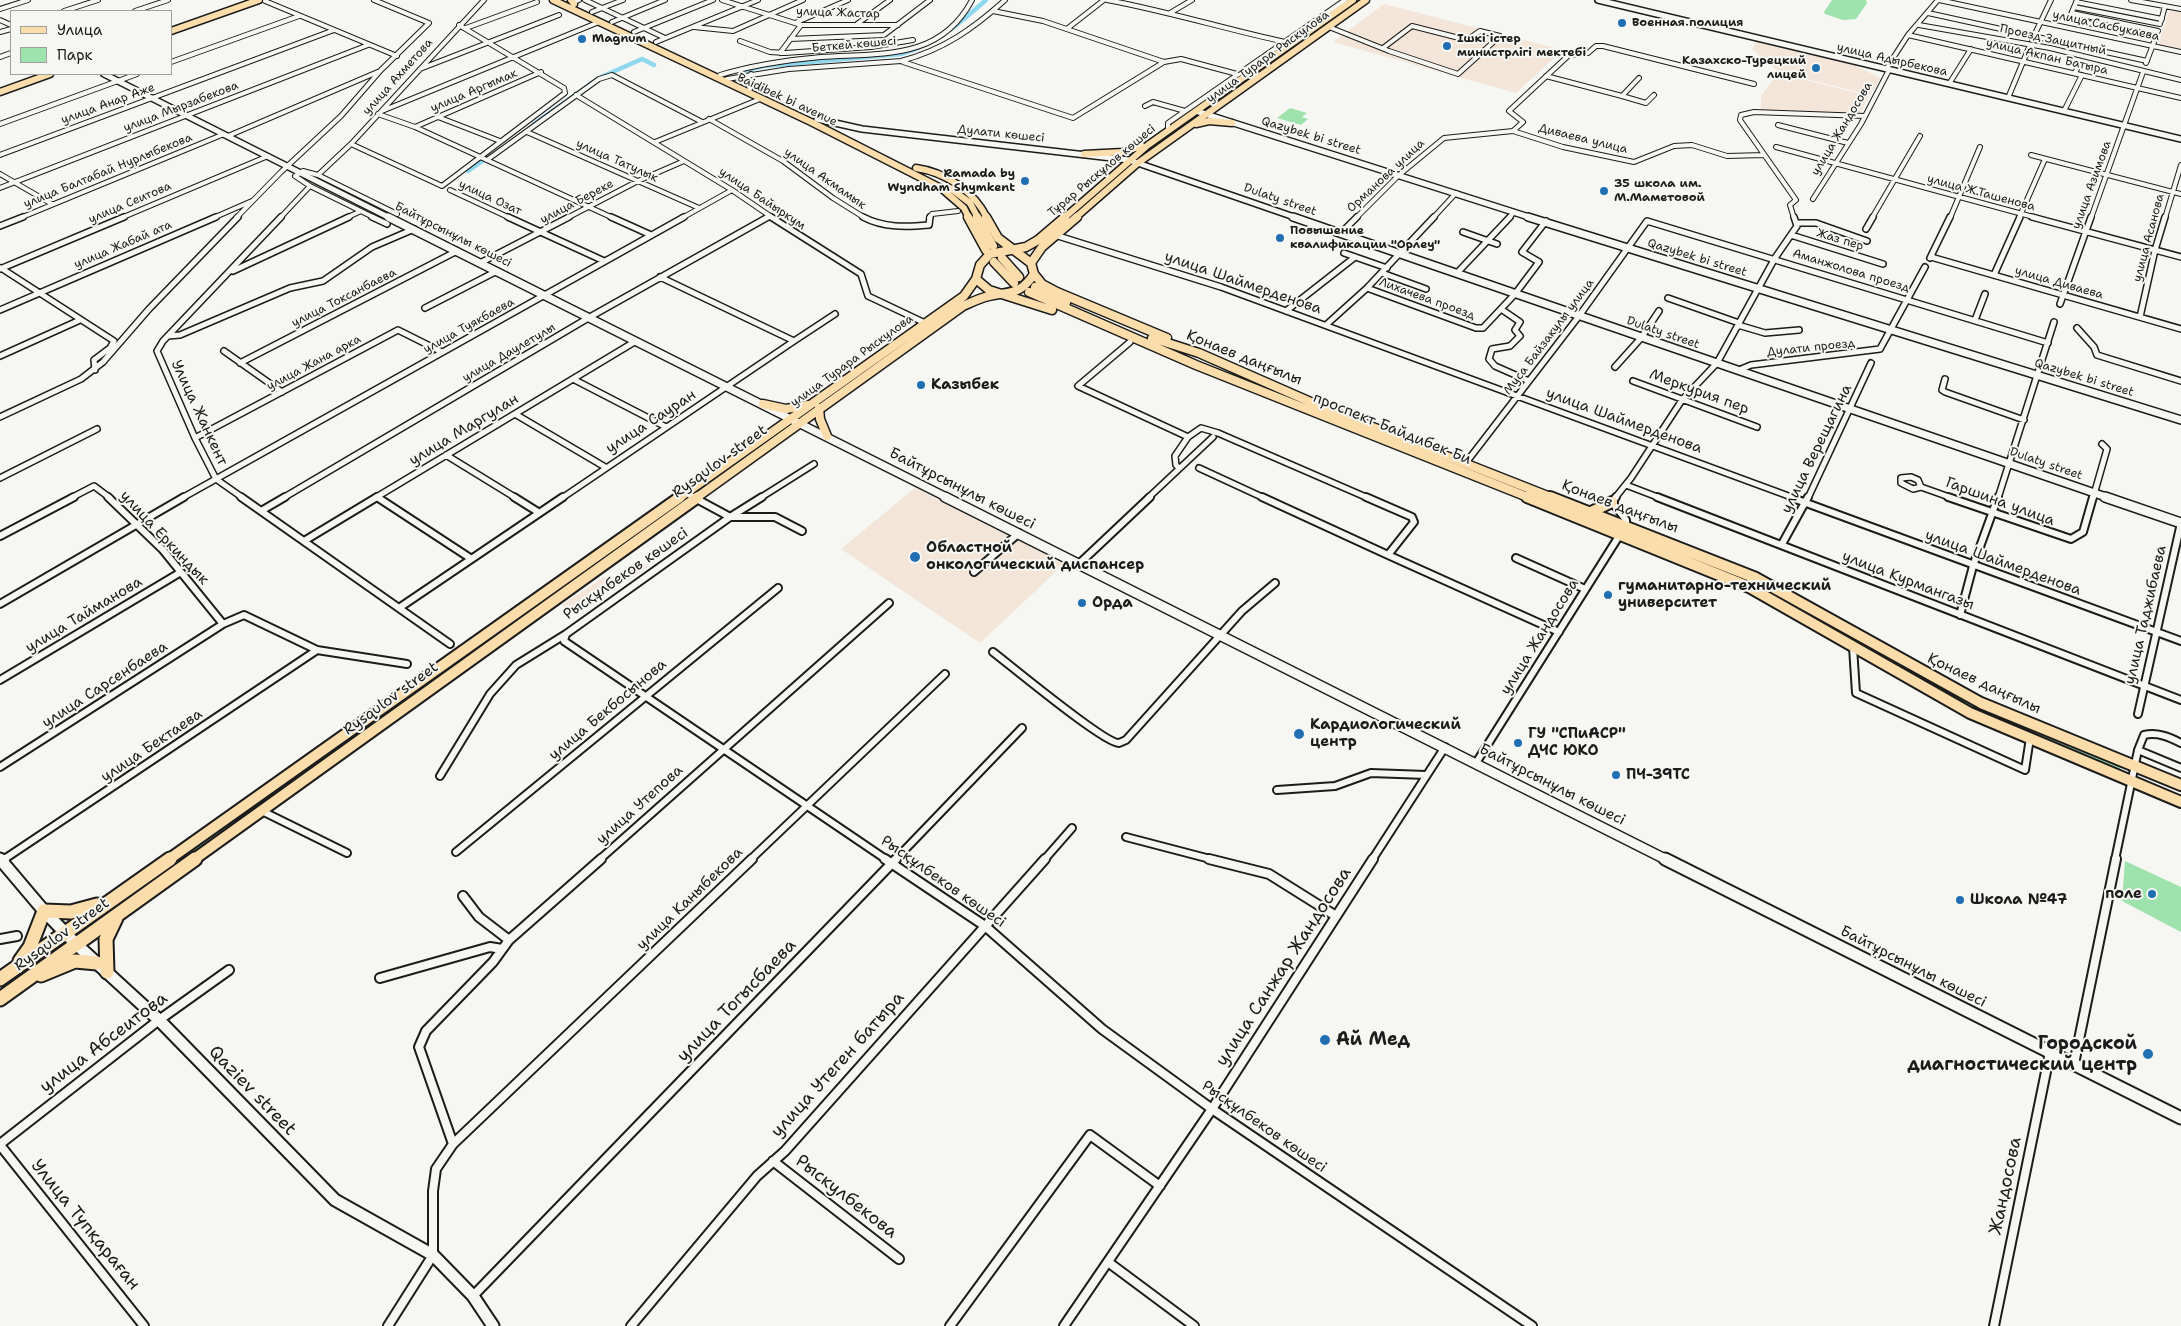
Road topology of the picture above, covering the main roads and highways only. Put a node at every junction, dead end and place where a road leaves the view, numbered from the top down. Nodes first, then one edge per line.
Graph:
1 (242, 0) edge
2 (250, 0) edge
3 (259, 0) edge
4 (266, 0) edge
5 (547, 0) edge
6 (553, 0) edge
7 (1353, 0) edge
8 (1366, 0) edge
9 (1598, 0) edge
10 (575, 2) edge
11 (564, 3) edge
12 (1326, 19) junction
13 (1336, 21) junction
14 (184, 24) junction
15 (172, 26) edge
16 (172, 30) edge
17 (33, 75) edge
18 (47, 75) edge
19 (106, 75) edge
20 (0, 86) edge
21 (0, 92) edge
22 (1228, 99) junction
23 (1196, 111) junction
24 (1207, 114) junction
25 (817, 119) junction
26 (1232, 123) junction
27 (1186, 128) junction
28 (862, 129) junction
29 (847, 135) junction
30 (2181, 140) edge
31 (1148, 145) junction
32 (1084, 154) junction
33 (1129, 160) junction
34 (1138, 163) junction
35 (914, 171) junction
36 (993, 246) dead end
37 (1011, 248) junction
38 (986, 250) dead end
39 (1002, 258) dead end
40 (994, 262) dead end
41 (1031, 263) junction
42 (980, 264) junction
43 (1034, 274) junction
44 (976, 279) junction
45 (1032, 289) joint
46 (1002, 294) junction
47 (1199, 353) junction
48 (1196, 365) junction
49 (763, 404) junction
50 (817, 406) junction
51 (795, 420) junction
52 (2181, 420) edge
53 (827, 436) junction
54 (1612, 502) road end
55 (1591, 512) junction
56 (2181, 522) edge
57 (1608, 528) joint
58 (1623, 529) junction
59 (572, 575) junction
60 (582, 581) junction
61 (2181, 785) edge
62 (2181, 802) edge
63 (1, 861) edge
64 (114, 898) junction
65 (44, 912) junction
66 (120, 913) junction
67 (66, 933) junction
68 (76, 944) junction
69 (97, 962) junction
70 (15, 968) junction
71 (107, 972) junction
72 (0, 979) edge
73 (19, 985) junction
74 (0, 999) edge
75 (2181, 1118) edge
76 (493, 1326) edge

1 - 14 main road
2 - 14 main road
3 - 14 main road
4 - 14 main road
5 - 11 main road
6 - 11 main road, Baidibek bi avenue
7 - 12 main road, Тұрар Рыскұлов көшесі
8 - 13 main road, улица Турара Рыскулова
9 - 30 main road, улица Адырбекова
10 - 11 main road
10 - 25 main road
11 - 35 main road, Baidibek bi avenue
12 - 13 main road
12 - 23 main road, Тұрар Рыскұлов көшесі
13 - 22 main road, улица Турара Рыскулова
14 - 15 main road
14 - 16 main road
17 - 20 main road
18 - 21 main road
19 - 49 main road, Байтұрсынұлы көшесі
22 - 24 main road, улица Турара Рыскулова
22 - 26 main road
23 - 24 main road, Qazybek bi street
23 - 31 main road, Тұрар Рыскұлов көшесі
24 - 26 main road, Qazybek bi street
24 - 27 main road, Тұрар Рыскұлов көшесі
25 - 28 main road, Дулати көшесі
25 - 29 main road, Baidibek bi avenue
26 - 27 main road
26 - 52 main road, Qazybek bi street
27 - 34 main road, Тұрар Рыскұлов көшесі
28 - 29 main road
28 - 32 main road, Дулати көшесі
29 - 35 main road, Baidibek bi avenue
31 - 32 main road
31 - 33 main road, Тұрар Рыскұлов көшесі
32 - 33 main road, Дулати көшесі
33 - 34 main road, Дулати көшесі
33 - 37 main road, Тұрар Рыскұлов көшесі
34 - 41 main road, Тұрар Рыскұлов көшесі
34 - 56 main road, Dulaty street
35 - 36 main road, Baidibek bi avenue
35 - 37 main road
35 - 38 main road, Baidibek bi avenue
35 - 42 main road
37 - 41 main road
37 - 42 main road, Тұрар Рыскұлов көшесі
39 - 40 main road
41 - 43 main road
42 - 44 main road
43 - 46 main road
43 - 47 main road
44 - 46 main road
44 - 50 main road, улица Турара Рыскулова
45 - 47 main road, Қонаев даңғылы
45 - 48 main road, проспект Байдибек Би
46 - 48 main road
46 - 50 main road
47 - 55 main road, Қонаев даңғылы
48 - 57 main road, проспект Байдибек Би
49 - 50 main road
49 - 51 main road, Байтұрсынұлы көшесі
50 - 51 main road, улица Турара Рыскулова
50 - 53 main road
51 - 53 main road, Байтұрсынұлы көшесі
51 - 59 main road, Rysqulov street
51 - 60 main road, Rysqulov street
53 - 75 main road, Байтұрсынұлы көшесі
54 - 55 main road
55 - 58 main road, Қонаев даңғылы
57 - 58 main road, Қонаев даңғылы
58 - 61 main road, Қонаев даңғылы
58 - 62 main road, Қонаев даңғылы
59 - 60 main road
59 - 64 main road, Rysqulov street
60 - 66 main road, Rysqulov street
63 - 65 main road, Qaziev street
64 - 65 main road
64 - 67 main road, Rysqulov street
65 - 67 main road, Qaziev street
65 - 70 main road
66 - 68 main road, Rysqulov street
66 - 71 main road
67 - 68 main road, Qaziev street
67 - 70 main road, Rysqulov street
68 - 69 main road, Qaziev street
68 - 73 main road, Rysqulov street
69 - 71 main road, Qaziev street
69 - 73 main road
70 - 72 main road, Rysqulov street
71 - 76 main road, Qaziev street
73 - 74 main road, Rysqulov street

